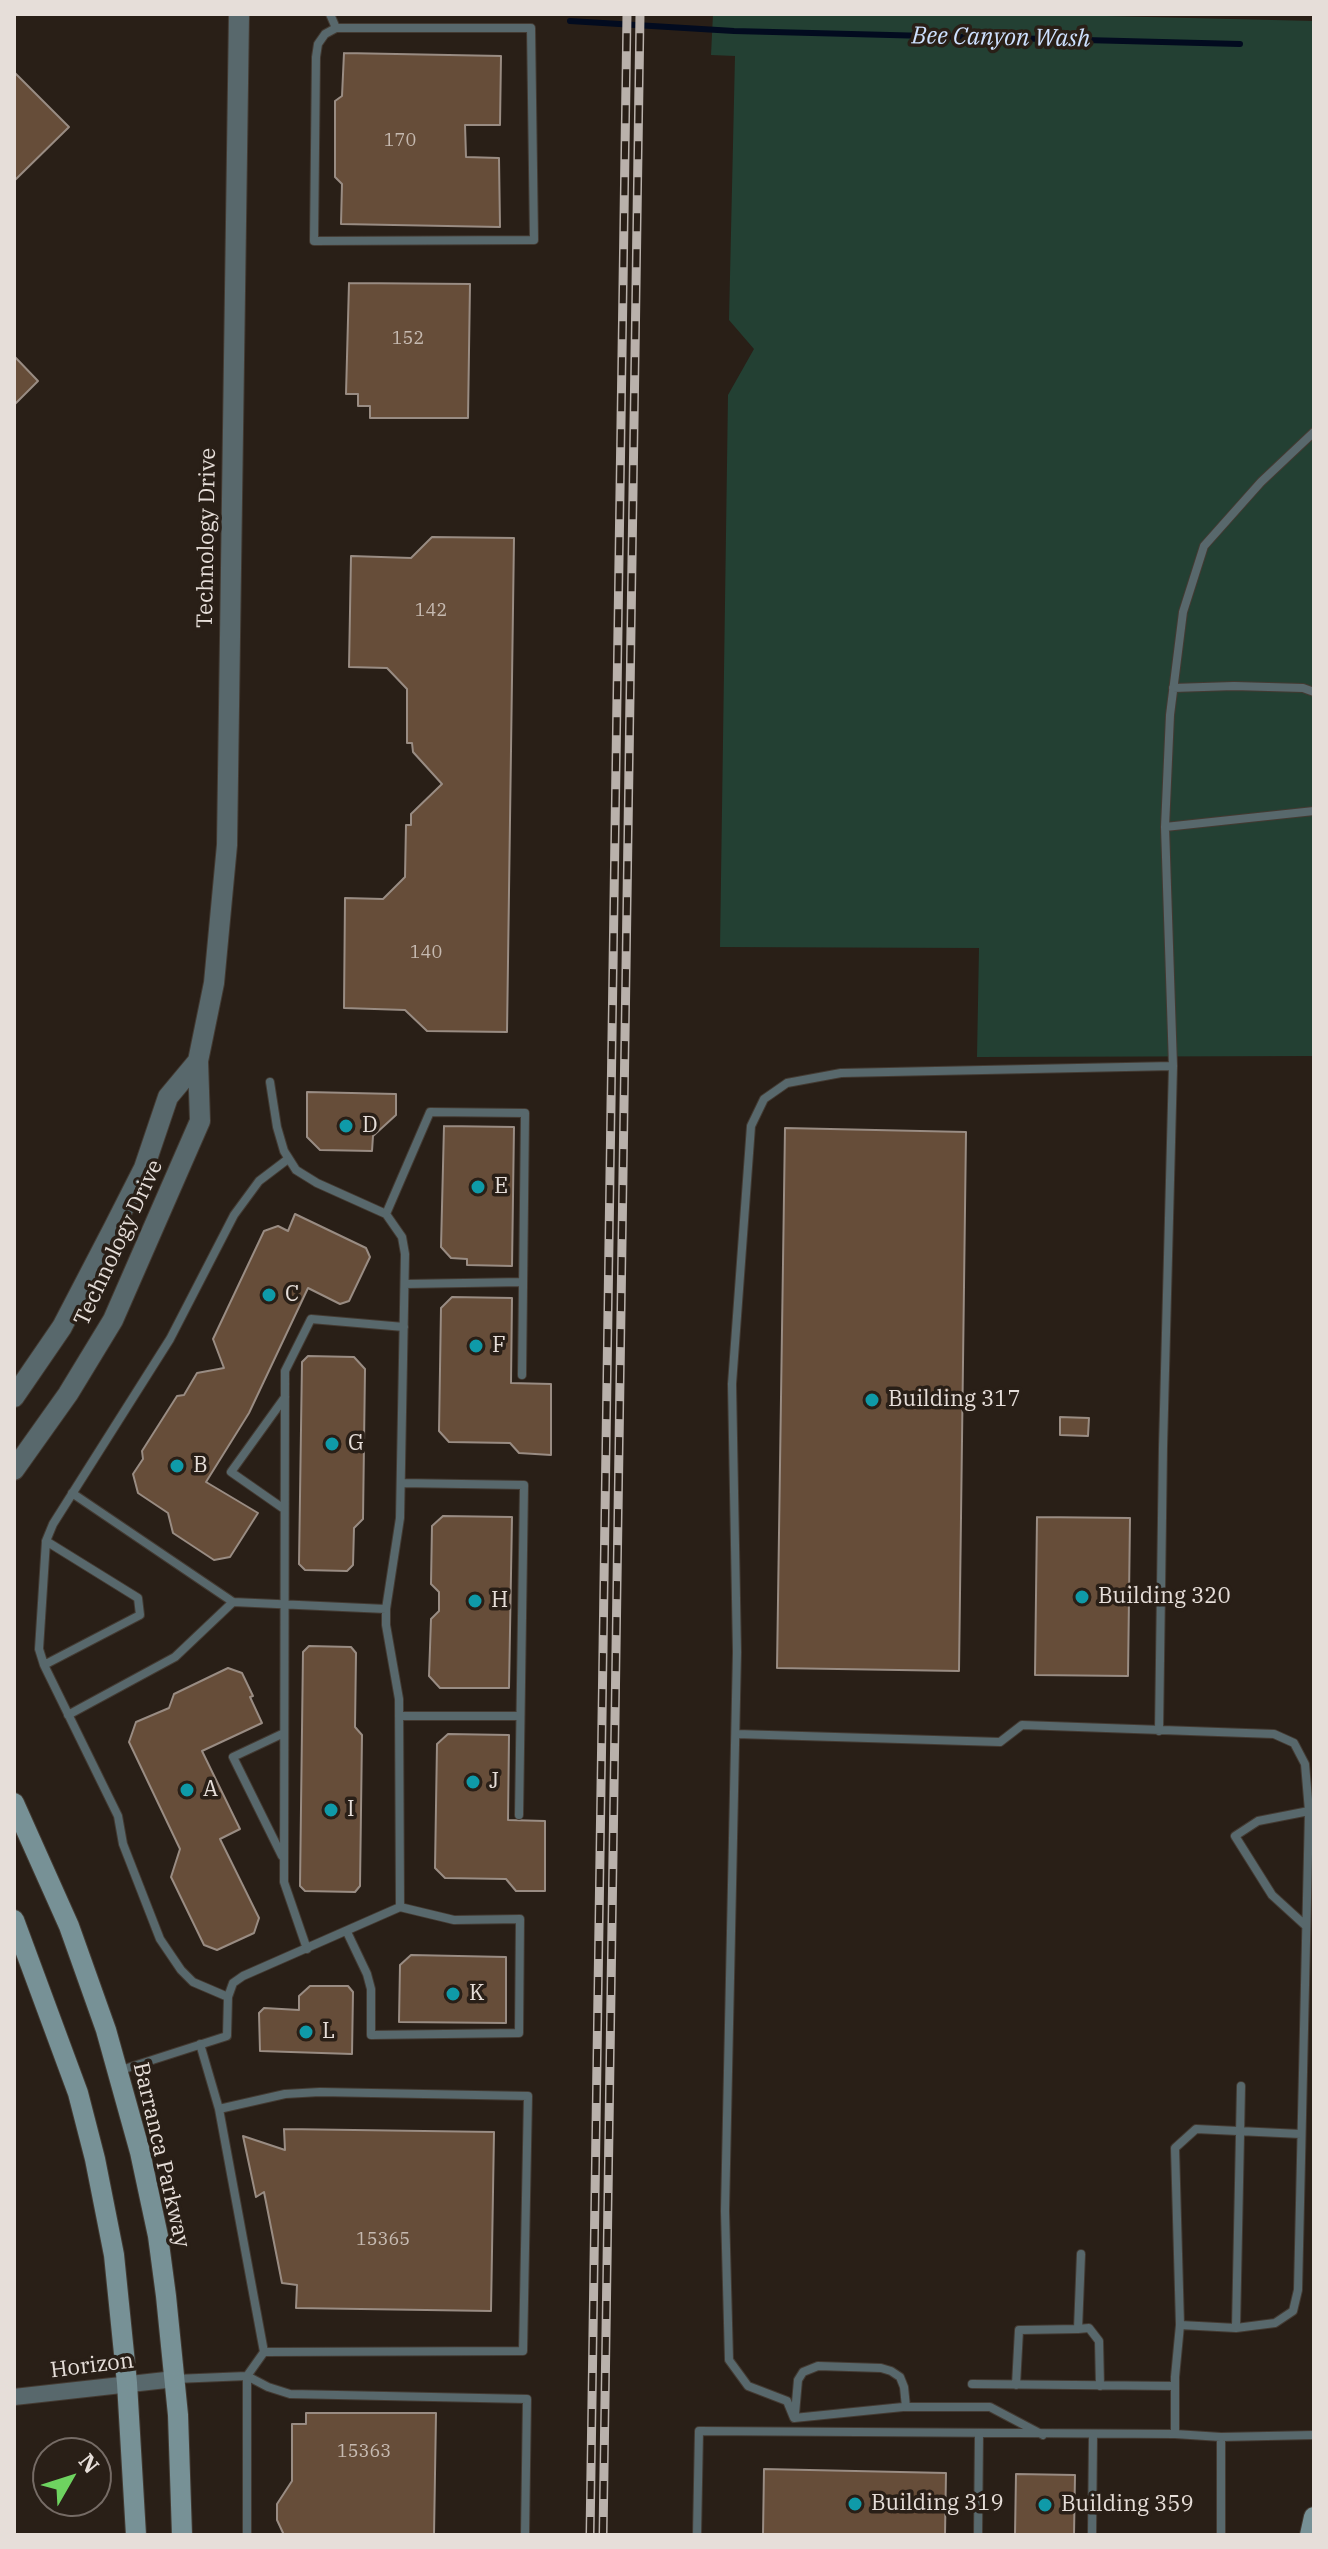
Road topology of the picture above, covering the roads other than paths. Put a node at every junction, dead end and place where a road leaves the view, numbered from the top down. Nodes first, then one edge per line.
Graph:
1 (239, 14) edge
2 (330, 14) edge
3 (336, 28) junction
4 (1314, 432) edge
5 (1173, 688) junction
6 (1314, 692) edge
7 (1314, 811) edge
8 (1165, 827) junction
9 (198, 1061) junction
10 (1173, 1066) junction
11 (270, 1082) dead end
12 (288, 1159) junction
13 (386, 1214) junction
14 (523, 1282) junction
15 (405, 1284) junction
16 (404, 1327) junction
17 (522, 1375) dead end
18 (14, 1397) edge
19 (285, 1397) junction
20 (14, 1470) edge
21 (401, 1483) junction
22 (72, 1493) junction
23 (284, 1509) junction
24 (46, 1541) junction
25 (233, 1602) junction
26 (284, 1604) junction
27 (386, 1609) junction
28 (44, 1665) junction
29 (68, 1715) junction
30 (399, 1716) junction
31 (520, 1716) junction
32 (1159, 1731) junction
33 (284, 1733) junction
34 (736, 1734) junction
35 (14, 1803) edge
36 (1312, 1811) edge
37 (519, 1815) dead end
38 (284, 1860) junction
39 (1311, 1868) edge
40 (400, 1907) junction
41 (14, 1920) edge
42 (1306, 1926) junction
43 (347, 1932) junction
44 (307, 1949) junction
45 (228, 1997) junction
46 (1309, 2002) edge
47 (200, 2044) junction
48 (118, 2071) junction
49 (1241, 2086) dead end
50 (219, 2109) junction
51 (1240, 2132) junction
52 (1301, 2134) junction
53 (1081, 2254) dead end
54 (1180, 2325) junction
55 (1236, 2328) junction
56 (1078, 2329) junction
57 (264, 2352) junction
58 (247, 2376) junction
59 (175, 2379) junction
60 (127, 2383) junction
61 (972, 2384) dead end
62 (1016, 2385) junction
63 (1100, 2386) junction
64 (1175, 2386) junction
65 (14, 2397) edge
66 (906, 2407) junction
67 (794, 2418) junction
68 (979, 2434) junction
69 (1175, 2434) junction
70 (1043, 2435) junction
71 (1093, 2435) junction
72 (1314, 2435) edge
73 (1221, 2437) junction
74 (1314, 2517) edge
75 (136, 2535) edge
76 (182, 2535) edge
77 (247, 2535) edge
78 (525, 2535) edge
79 (697, 2535) edge
80 (978, 2535) edge
81 (1092, 2535) edge
82 (1221, 2535) edge
83 (1310, 2535) edge

1 - 9 street, Technology Drive
2 - 3 lane
3 - 3 lane
4 - 5 lane
5 - 6 lane
5 - 8 lane
7 - 8 lane
8 - 10 lane
9 - 18 street, Technology Drive
9 - 20 street, Technology Drive
10 - 32 lane
10 - 34 lane
11 - 12 lane
12 - 13 lane
12 - 22 lane
13 - 14 lane
13 - 15 lane
14 - 15 lane
14 - 17 lane
15 - 16 lane
16 - 19 lane
16 - 21 lane
19 - 23 lane
19 - 23 lane
21 - 27 lane
21 - 31 lane
22 - 24 lane
22 - 25 lane
23 - 26 lane
24 - 28 lane
24 - 28 lane
25 - 26 lane
25 - 29 lane
26 - 27 lane
26 - 33 lane
27 - 30 lane
28 - 29 lane
29 - 45 lane
30 - 31 lane
30 - 40 lane
31 - 37 lane
32 - 34 lane
32 - 36 lane
33 - 38 lane
33 - 38 lane
34 - 67 lane
35 - 48 main road, Barranca Parkway
36 - 39 lane
36 - 42 lane
38 - 44 lane
39 - 42 lane
40 - 43 lane
40 - 43 lane
41 - 60 main road
42 - 46 lane
43 - 44 lane
44 - 45 lane
45 - 47 lane
46 - 52 lane
47 - 48 lane
47 - 50 lane
48 - 59 main road, Barranca Parkway
49 - 51 lane
50 - 57 lane
50 - 57 lane
51 - 52 lane
51 - 54 lane
51 - 55 lane
52 - 55 lane
53 - 56 lane
54 - 55 lane
54 - 64 lane
56 - 62 lane
56 - 63 lane
57 - 58 lane
58 - 59 lane
58 - 77 lane
58 - 78 lane
59 - 60 street, Horizon
59 - 76 main road, Barranca Parkway
60 - 65 street, Horizon
60 - 75 main road
61 - 62 lane
62 - 63 lane
63 - 64 lane
64 - 69 lane
66 - 67 lane
66 - 67 lane
66 - 70 lane
68 - 70 lane
68 - 79 lane
68 - 80 lane
69 - 71 lane
69 - 73 lane
70 - 71 lane
71 - 81 lane
72 - 73 lane
73 - 82 lane
74 - 83 main road

